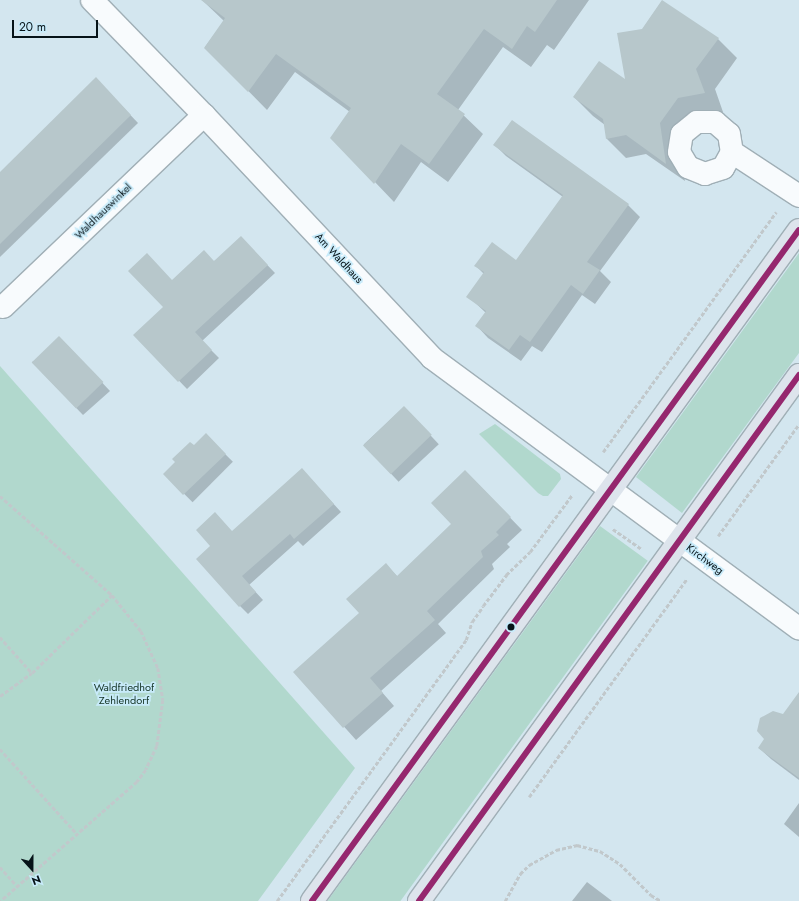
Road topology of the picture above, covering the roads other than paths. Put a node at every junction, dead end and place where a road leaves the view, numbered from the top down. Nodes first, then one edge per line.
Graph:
1 (92, 0) edge
2 (204, 115) junction
3 (732, 152) dead end
4 (795, 193) edge
5 (799, 230) edge
6 (3, 307) dead end
7 (799, 375) edge
8 (610, 490) junction
9 (679, 540) junction
10 (799, 628) edge
11 (312, 901) edge
12 (419, 901) edge

1 - 2 street, Am Waldhaus
2 - 6 street, Waldhauswinkel
2 - 8 street, Am Waldhaus
3 - 4 street
5 - 8 main road
7 - 9 main road
8 - 9 street, Kirchweg
8 - 11 main road
9 - 10 street, Kirchweg
9 - 12 main road

